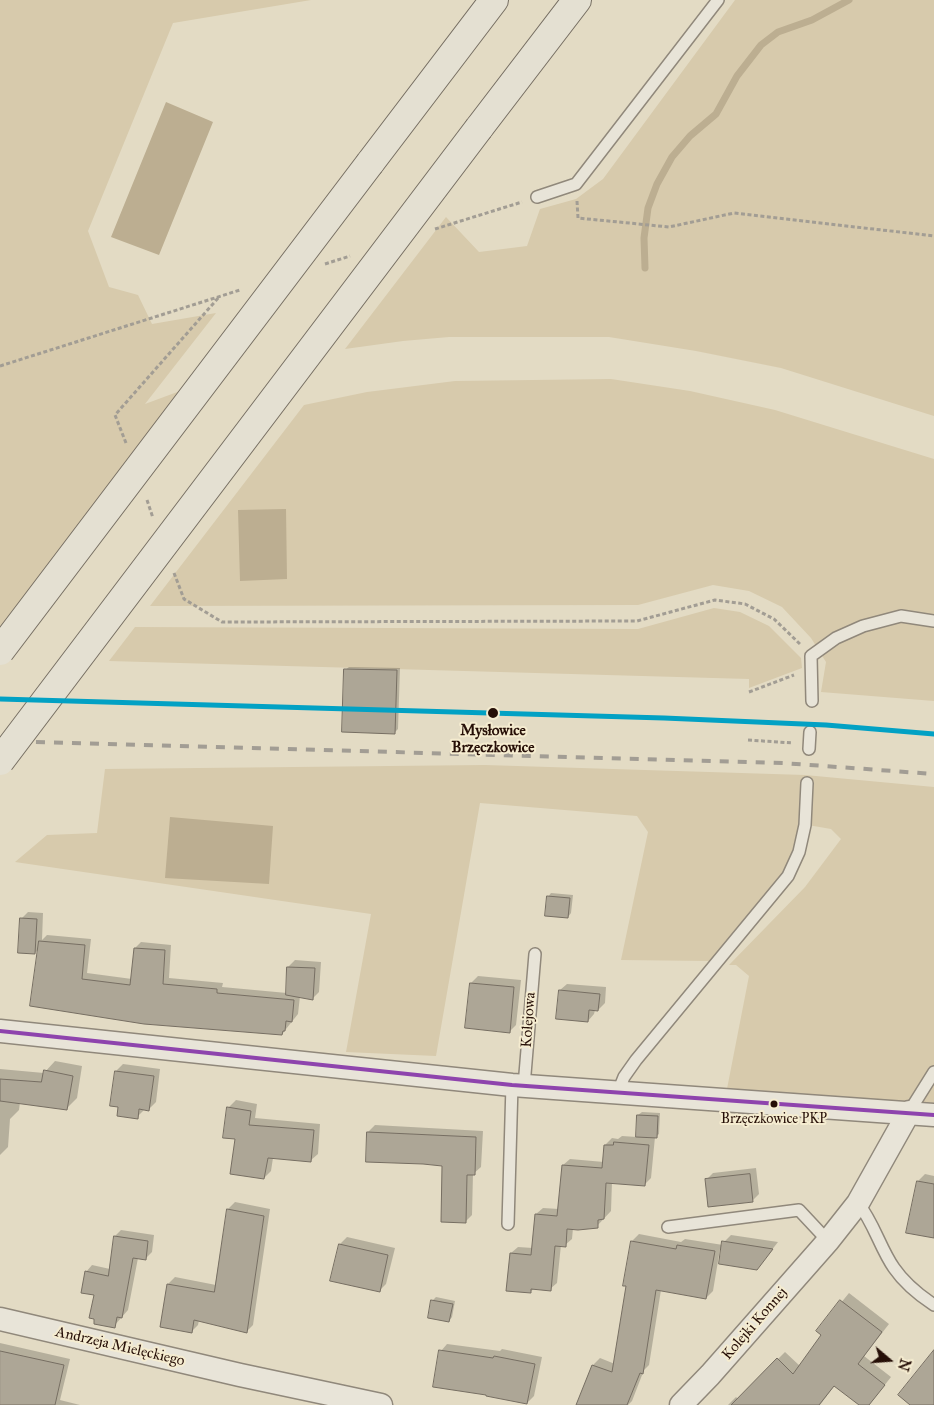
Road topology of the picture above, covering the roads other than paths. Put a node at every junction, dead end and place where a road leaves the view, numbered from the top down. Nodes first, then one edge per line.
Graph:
1 (494, 0) edge
2 (577, 0) edge
3 (718, 0) edge
4 (537, 197) dead end
5 (934, 621) edge
6 (0, 651) edge
7 (812, 701) dead end
8 (810, 732) dead end
9 (810, 747) road end
10 (0, 761) edge
11 (807, 783) dead end
12 (534, 954) dead end
13 (0, 1030) edge
14 (934, 1072) edge
15 (518, 1086) junction
16 (618, 1092) junction
17 (909, 1112) junction
18 (934, 1115) edge
19 (858, 1203) junction
20 (508, 1224) dead end
21 (668, 1227) dead end
22 (828, 1241) junction
23 (934, 1305) edge
24 (0, 1319) edge
25 (381, 1405) edge
26 (681, 1405) edge

1 - 6 highway, bridge
2 - 10 highway, bridge
3 - 4 lane
5 - 7 lane
8 - 9 lane
11 - 16 lane
12 - 15 lane, Kolejowa
13 - 15 street
14 - 17 lane
15 - 16 street
15 - 20 lane, Kolejowa
16 - 17 street
17 - 18 street
17 - 19 street, Kolejki Konnej
19 - 22 street, Kolejki Konnej
19 - 23 lane
21 - 22 lane
22 - 26 street, Kolejki Konnej
24 - 25 street, Andrzeja Mielęckiego

